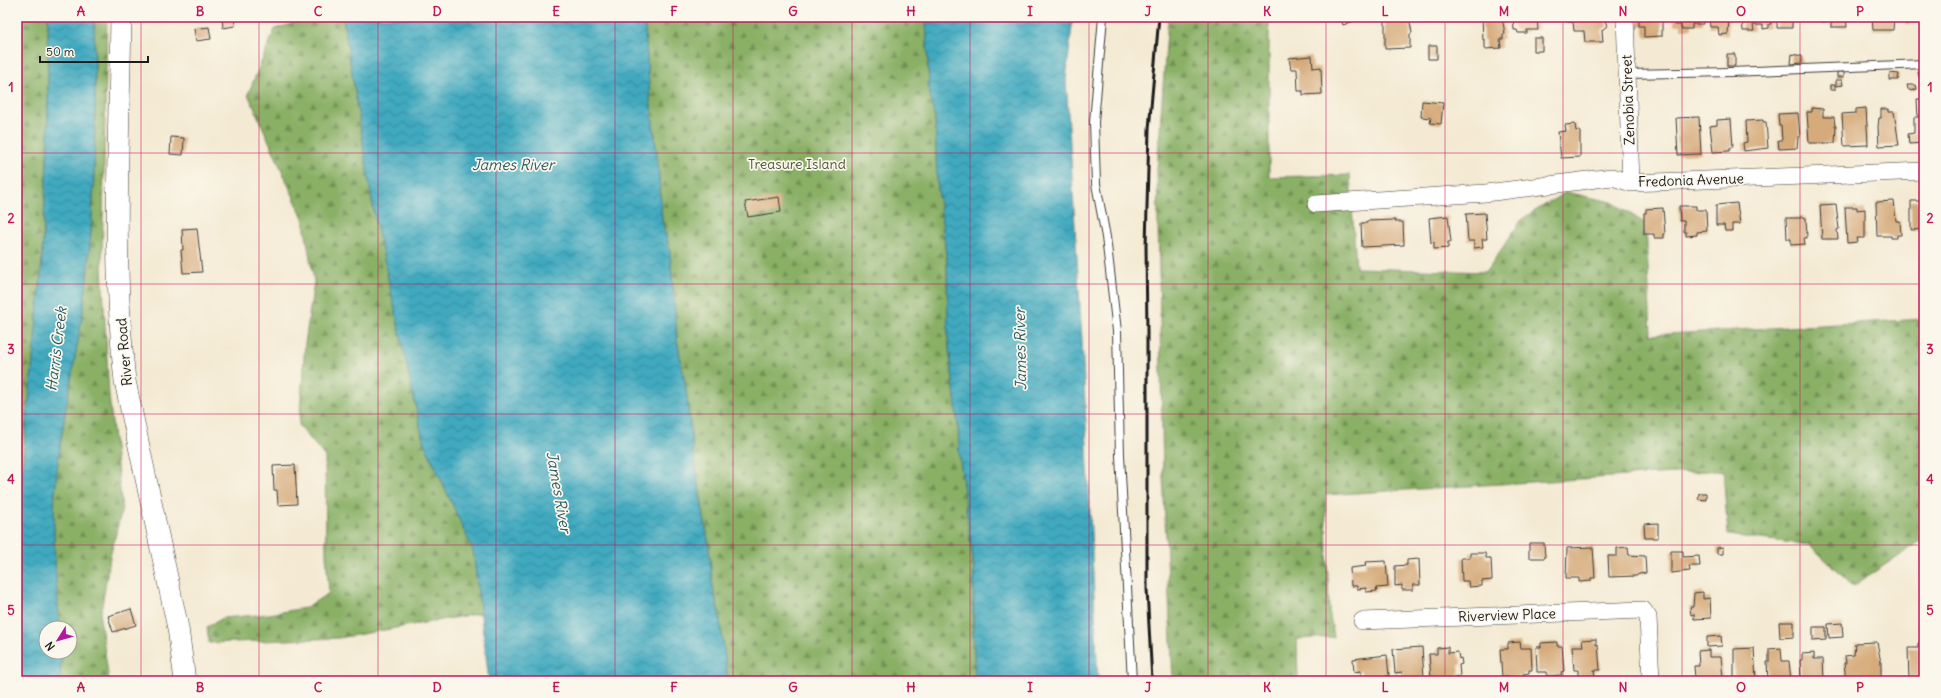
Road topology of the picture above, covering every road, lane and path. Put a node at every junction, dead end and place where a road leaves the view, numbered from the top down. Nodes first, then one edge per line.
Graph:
1 (121, 17) edge
2 (1103, 17) edge
3 (1625, 17) edge
4 (1924, 64) edge
5 (1628, 74) junction
6 (1924, 170) edge
7 (1630, 183) junction
8 (1316, 204) dead end
9 (1362, 621) dead end
10 (185, 681) edge
11 (1132, 681) edge
12 (1651, 681) edge

1 - 10 street, River Road
2 - 11 lane
3 - 5 street, Zenobia Street
4 - 5 lane
5 - 7 street, Zenobia Street
6 - 7 street, Fredonia Avenue
7 - 8 street, Fredonia Avenue
9 - 12 street, Riverview Place

